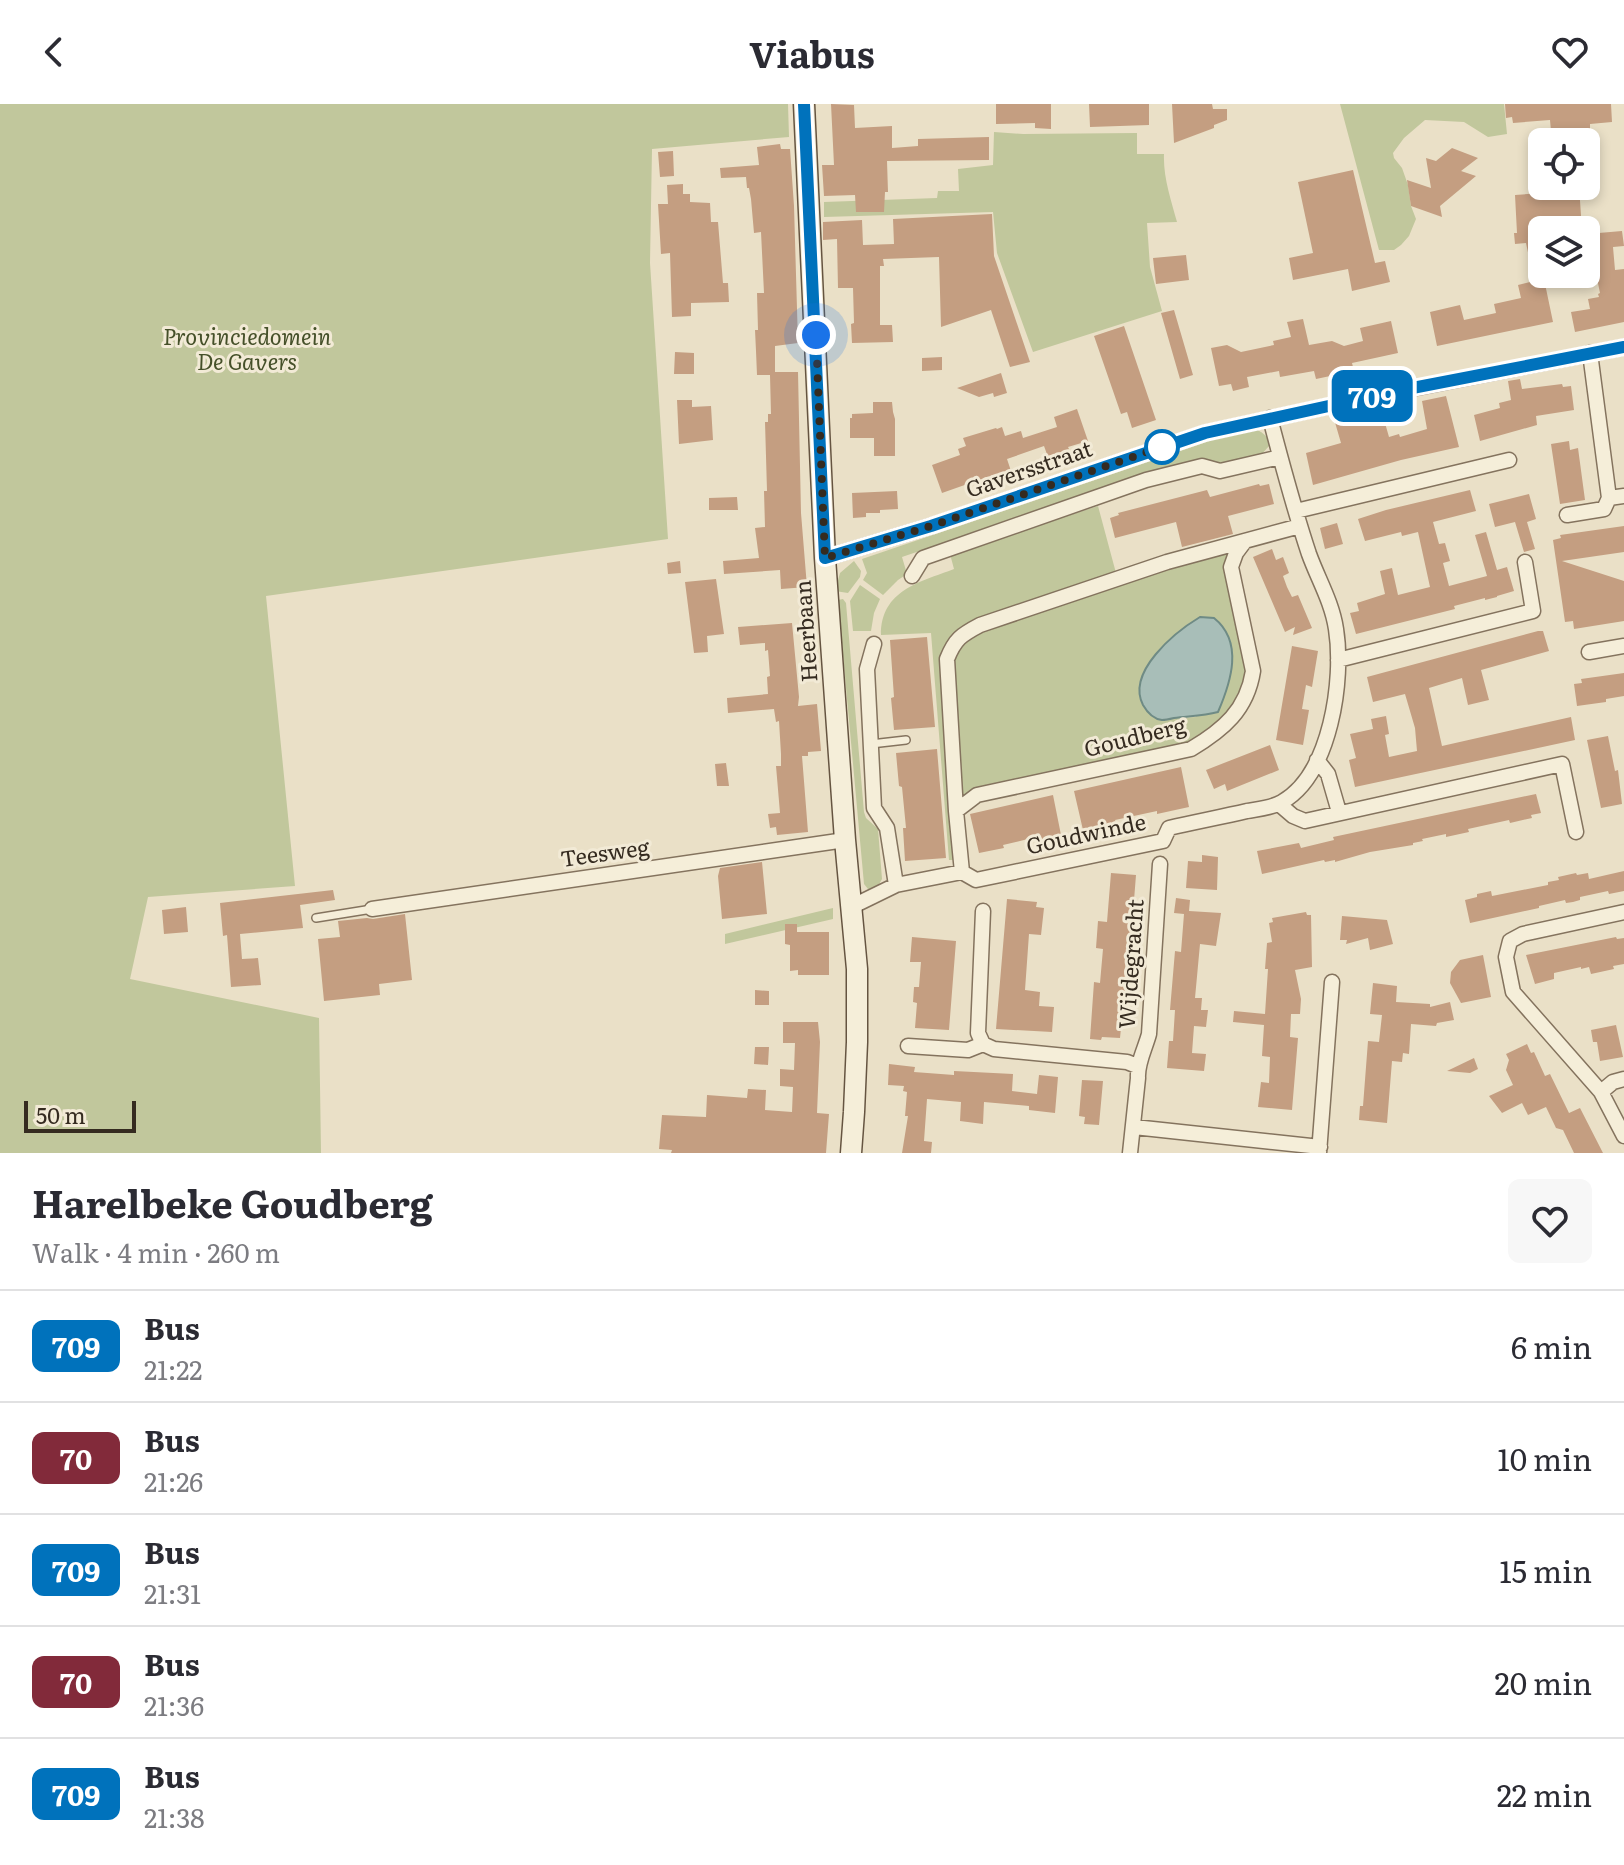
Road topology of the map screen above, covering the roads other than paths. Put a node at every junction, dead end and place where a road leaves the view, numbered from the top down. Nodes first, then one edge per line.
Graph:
1 (804, 104) edge
2 (1624, 347) edge
3 (1590, 353) junction
4 (1270, 418) junction
5 (1280, 457) junction
6 (1509, 460) dead end
7 (1616, 497) edge
8 (1567, 515) dead end
9 (1298, 518) junction
10 (1245, 541) junction
11 (825, 558) junction
12 (1525, 562) dead end
13 (912, 576) dead end
14 (874, 644) dead end
15 (1624, 646) edge
16 (1589, 652) dead end
17 (1338, 660) junction
18 (906, 740) dead end
19 (871, 744) junction
20 (1317, 760) junction
21 (1279, 804) junction
22 (956, 811) junction
23 (1339, 812) junction
24 (1576, 832) dead end
25 (845, 840) junction
26 (1160, 864) dead end
27 (962, 872) junction
28 (896, 885) junction
29 (851, 907) junction
30 (372, 909) joint
31 (983, 911) dead end
32 (1624, 912) edge
33 (316, 918) dead end
34 (1332, 982) dead end
35 (983, 1044) junction
36 (908, 1046) dead end
37 (1137, 1066) junction
38 (1624, 1079) edge
39 (1601, 1092) junction
40 (1134, 1127) junction
41 (1624, 1136) edge
42 (1320, 1150) edge
43 (851, 1153) edge
44 (1130, 1153) edge

1 - 11 street, Heerbaan
2 - 3 street, Gaversstraat
3 - 4 street, Gaversstraat
3 - 7 street
4 - 5 street
4 - 11 street, Gaversstraat
5 - 9 street
5 - 13 street
6 - 9 street
7 - 8 street
9 - 10 street
9 - 17 street
10 - 22 street
10 - 22 street, Goudberg
11 - 25 street, Heerbaan
12 - 17 street
14 - 19 street
15 - 16 street
17 - 20 street
18 - 19 lane
19 - 28 street
20 - 21 street
20 - 23 street
21 - 23 street
21 - 27 street, Goudwinde
22 - 27 street
23 - 24 street
25 - 29 street, Heerbaan
25 - 30 street, Teesweg
26 - 37 street, Wijdegracht
27 - 28 street, Goudwinde
28 - 29 street, Goudwinde
29 - 43 street, Heerbaan
30 - 33 lane
31 - 35 street
32 - 39 street
34 - 42 street
35 - 36 street, Wijdegracht
35 - 37 street, Wijdegracht
37 - 40 street, Wijdegracht
38 - 39 street
39 - 41 street
40 - 42 street
40 - 44 street, Wijdegracht

